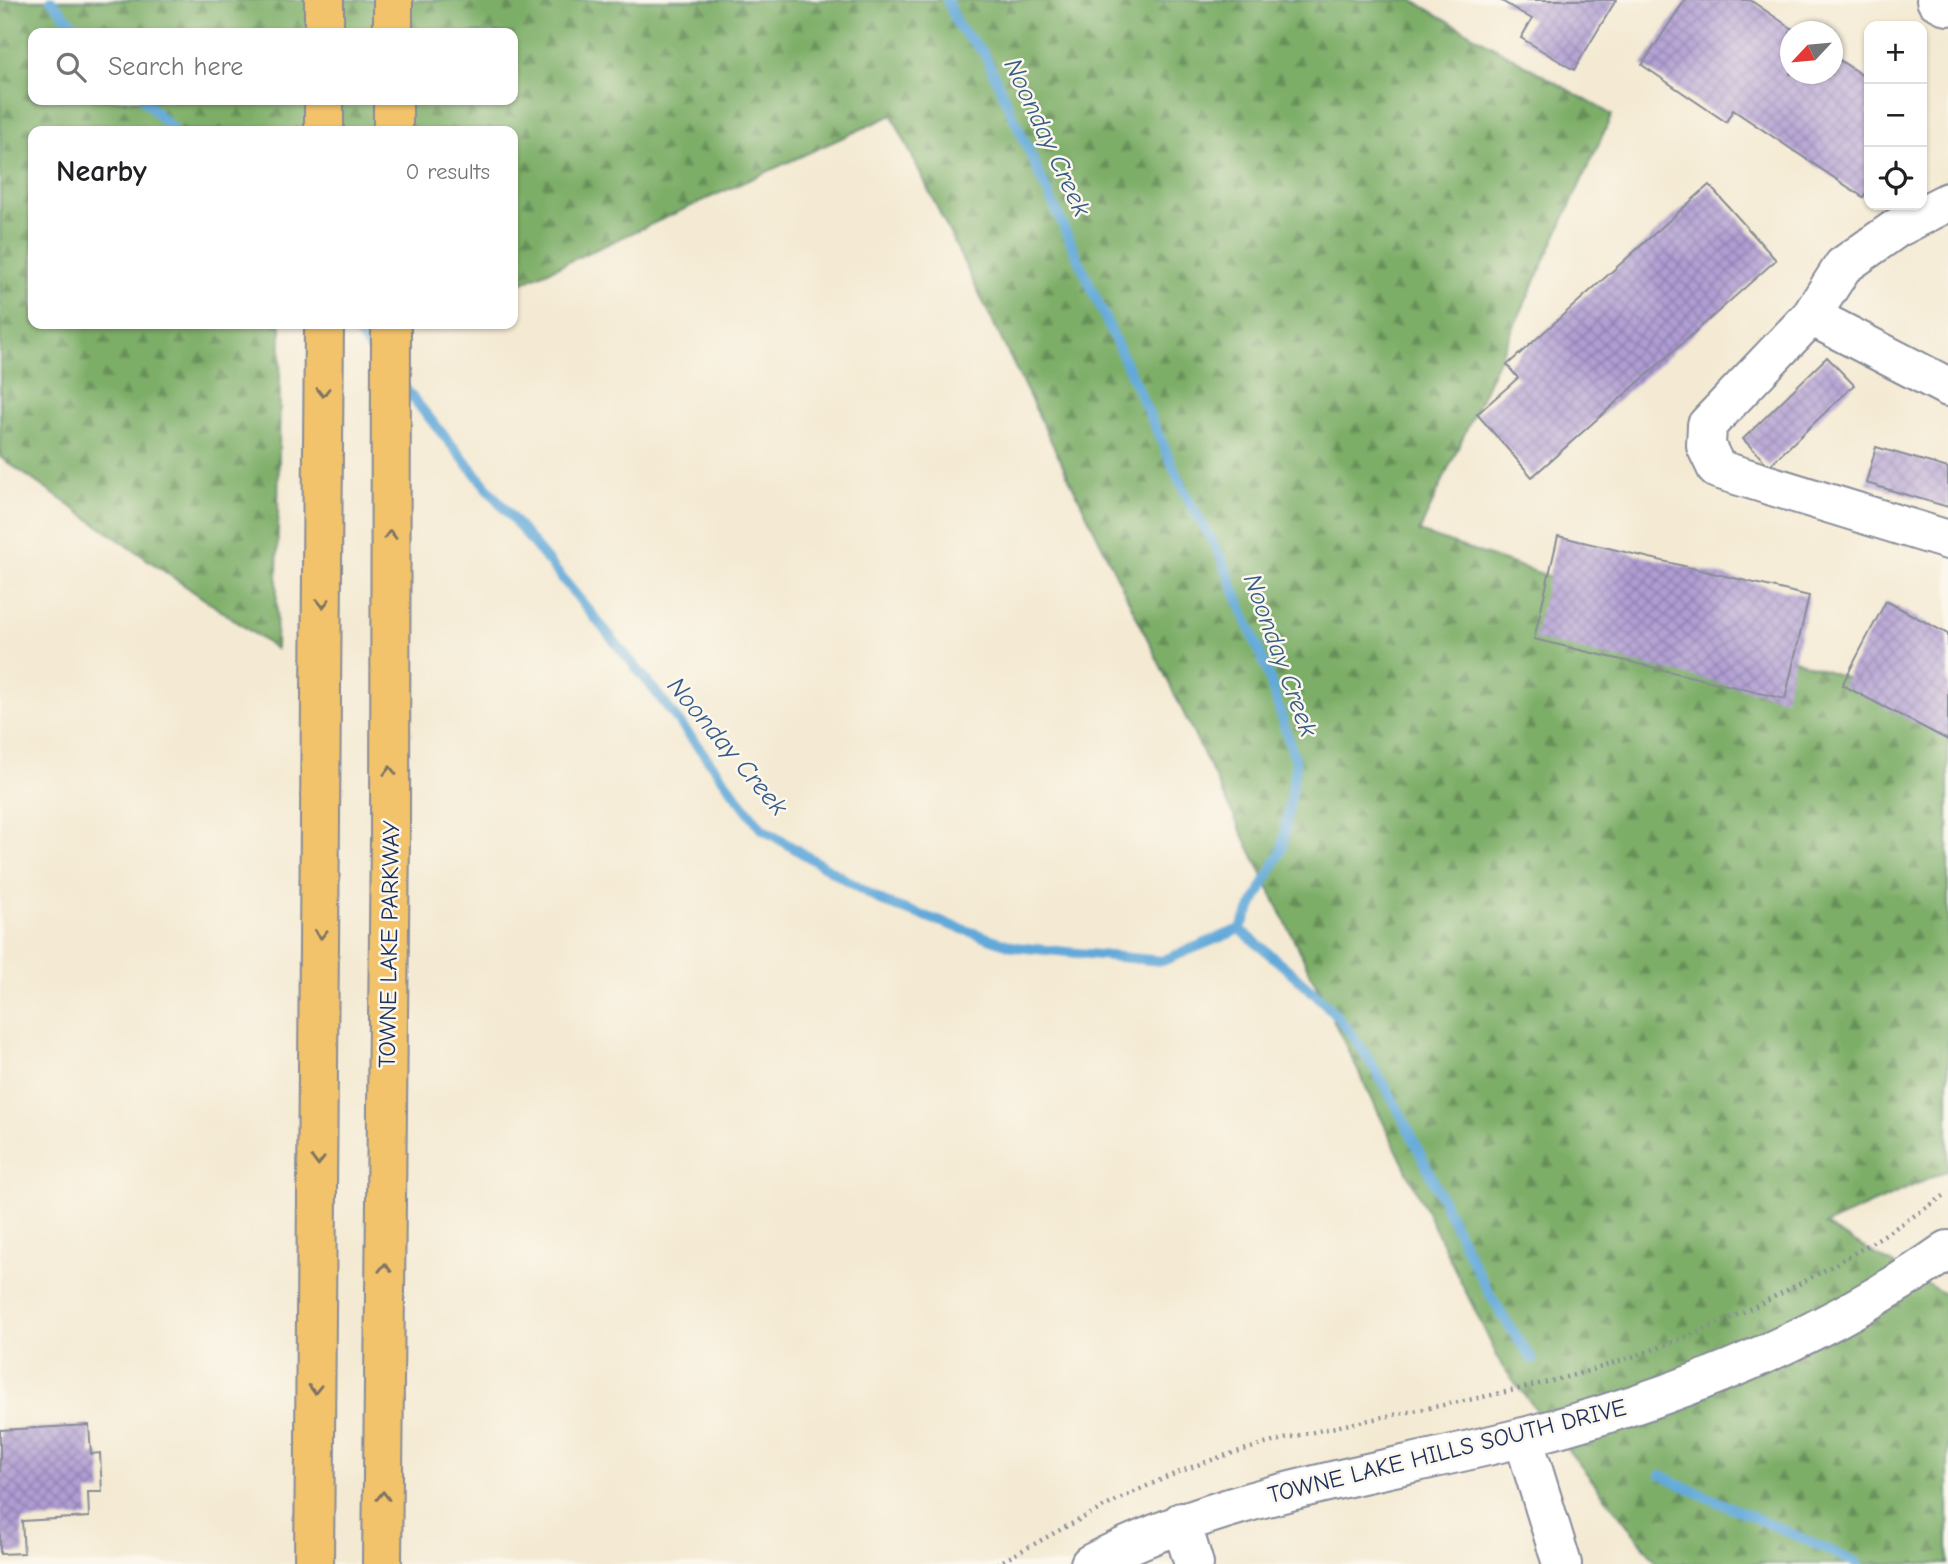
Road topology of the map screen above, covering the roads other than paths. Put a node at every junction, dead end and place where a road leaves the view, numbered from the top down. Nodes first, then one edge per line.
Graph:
1 (324, 0) edge
2 (393, 0) edge
3 (1936, 0) edge
4 (1948, 6) edge
5 (324, 28) edge
6 (393, 28) edge
7 (324, 105) edge
8 (324, 126) edge
9 (1948, 202) edge
10 (1811, 316) junction
11 (324, 329) edge
12 (391, 329) edge
13 (1948, 387) edge
14 (1948, 540) edge
15 (1948, 1250) edge
16 (1523, 1437) junction
17 (1181, 1522) junction
18 (314, 1564) edge
19 (382, 1564) edge
20 (1090, 1564) edge
21 (1194, 1564) edge
22 (1562, 1564) edge

1 - 5 main road
2 - 6 main road
3 - 4 street
7 - 8 main road
9 - 10 street
10 - 13 street
10 - 14 street
11 -> 18 main road
19 -> 12 main road, TOWNE LAKE PARKWAY
15 - 16 street, TOWNE LAKE HILLS SOUTH DRIVE
16 - 17 street, TOWNE LAKE HILLS SOUTH DRIVE
16 - 22 street
17 - 20 street, TOWNE LAKE HILLS SOUTH DRIVE
17 - 21 street

